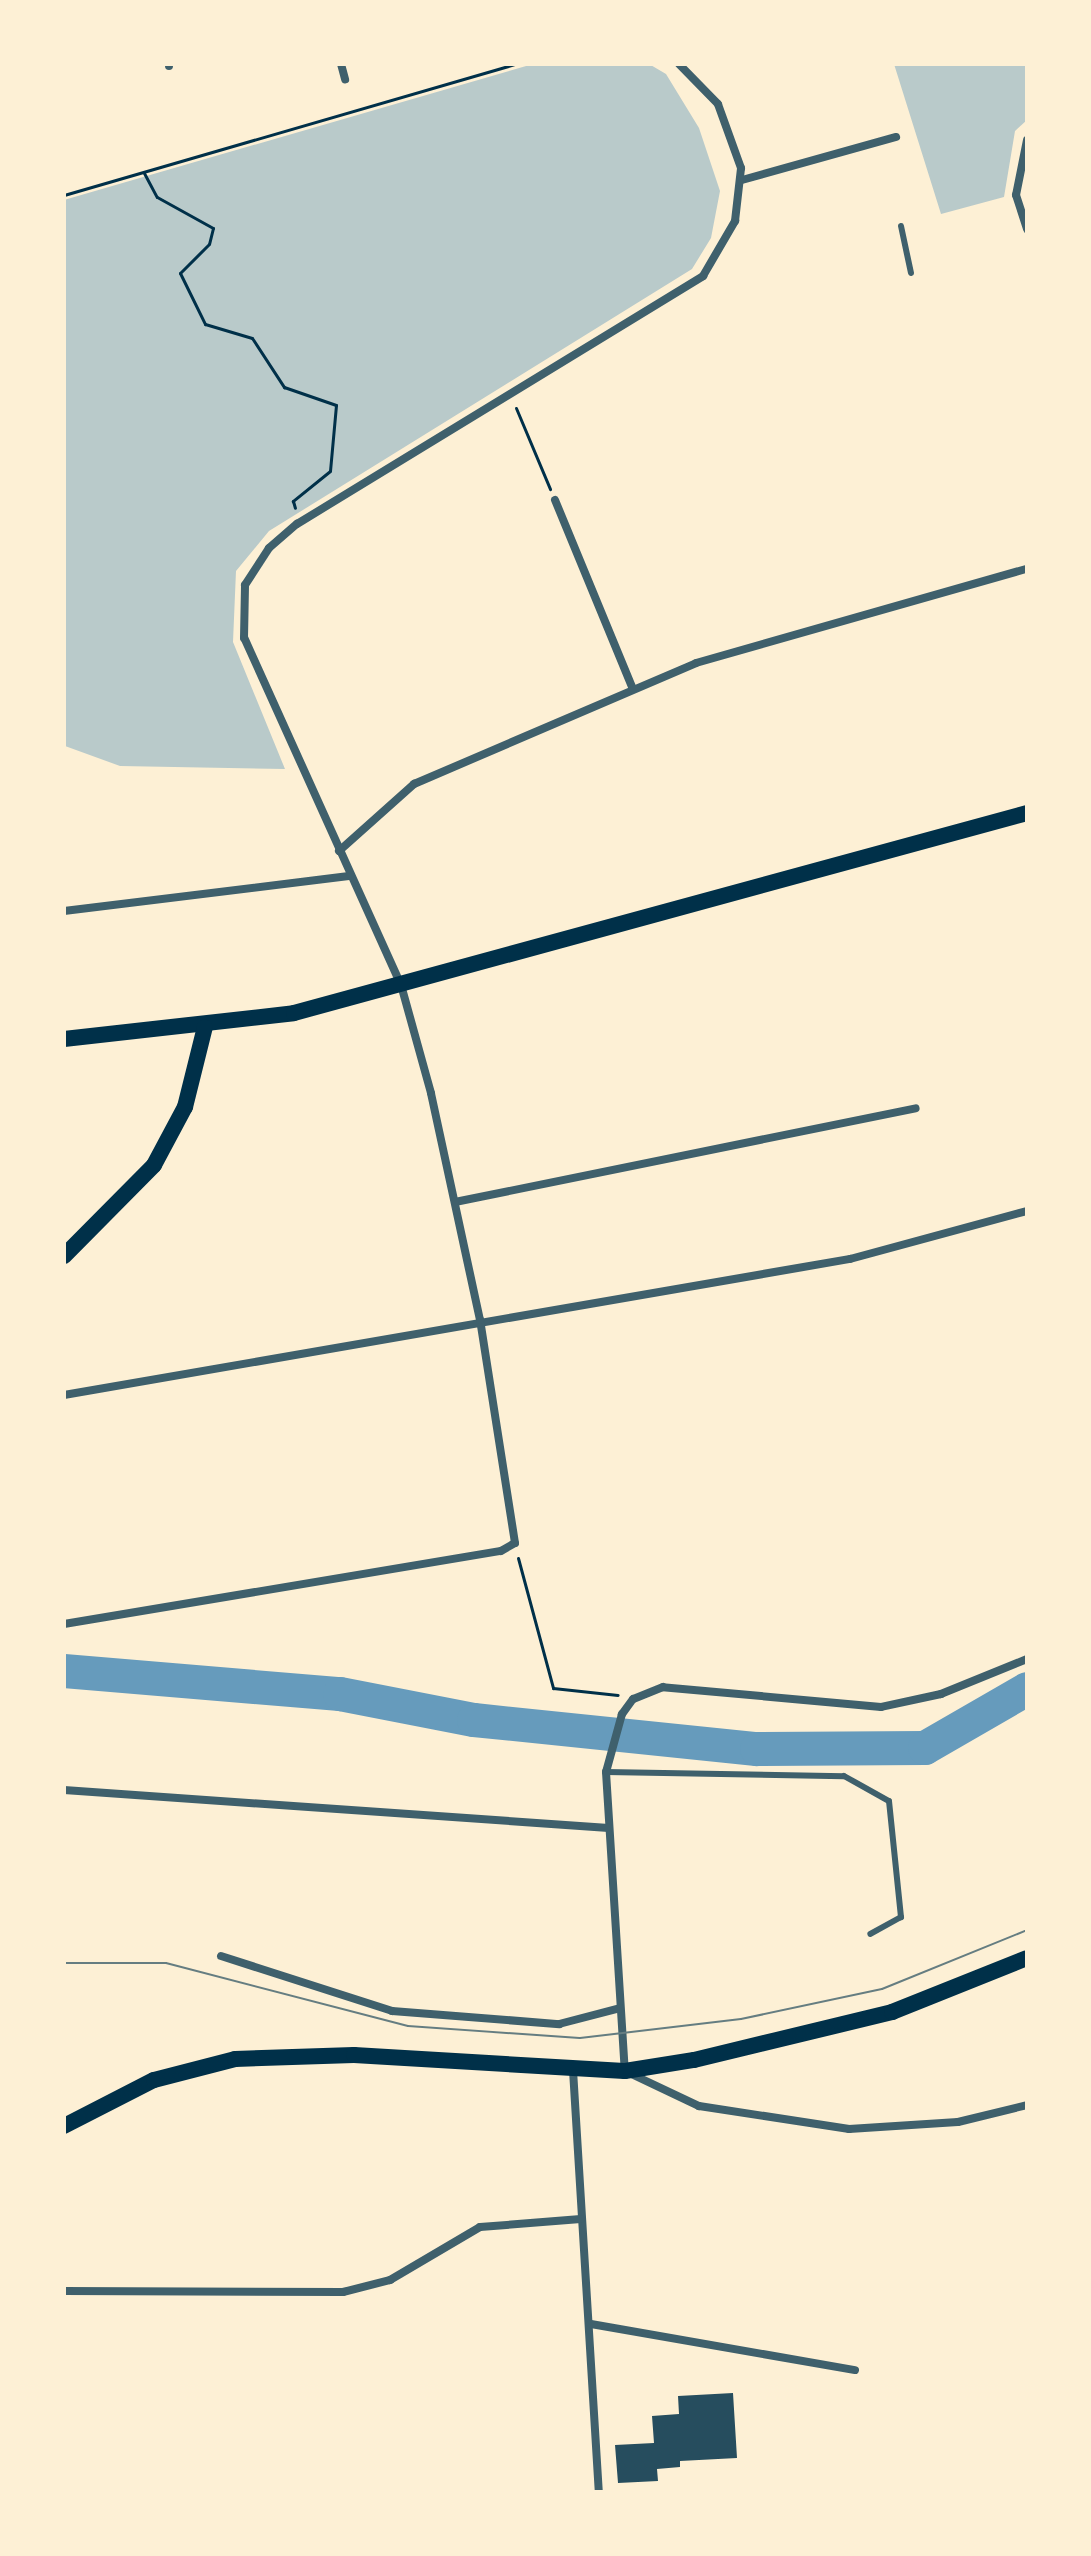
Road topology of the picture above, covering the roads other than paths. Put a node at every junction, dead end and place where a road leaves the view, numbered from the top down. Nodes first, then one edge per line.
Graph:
1 (341, 64) edge
2 (679, 64) edge
3 (345, 79) dead end
4 (896, 137) dead end
5 (1027, 140) edge
6 (742, 180) junction
7 (901, 226) dead end
8 (1027, 229) edge
9 (911, 273) dead end
10 (555, 500) road end
11 (1027, 569) edge
12 (633, 689) junction
13 (1027, 813) edge
14 (339, 851) junction
15 (349, 876) junction
16 (64, 911) edge
17 (401, 985) junction
18 (205, 1027) junction
19 (64, 1039) edge
20 (916, 1108) dead end
21 (455, 1202) junction
22 (1027, 1211) edge
23 (64, 1256) edge
24 (480, 1320) junction
25 (64, 1395) edge
26 (64, 1624) edge
27 (1027, 1659) edge
28 (606, 1772) junction
29 (64, 1790) edge
30 (609, 1828) junction
31 (870, 1934) dead end
32 (221, 1956) dead end
33 (1027, 1958) edge
34 (620, 2008) junction
35 (573, 2070) junction
36 (625, 2071) junction
37 (1027, 2105) edge
38 (64, 2126) edge
39 (581, 2219) junction
40 (64, 2291) edge
41 (591, 2324) junction
42 (855, 2370) dead end
43 (599, 2492) edge

1 - 3 street
2 - 6 street
4 - 6 street
5 - 8 street
6 - 14 street
7 - 9 lane
10 - 12 street
11 - 12 street
12 - 14 street
13 - 17 main road
14 - 15 street
15 - 16 street
15 - 17 street
17 - 18 main road
17 - 21 street
18 - 19 main road
18 - 23 main road
20 - 21 street
21 - 24 street
22 - 24 street
24 - 25 street
24 - 26 street
27 - 28 street
28 - 30 street
28 - 31 lane
29 - 30 street
30 - 34 street
32 - 34 street
33 - 36 main road
34 - 36 street
35 - 36 main road
35 - 38 main road
35 - 39 street
36 - 37 street
39 - 40 street
39 - 41 street
41 - 42 street
41 - 43 street

